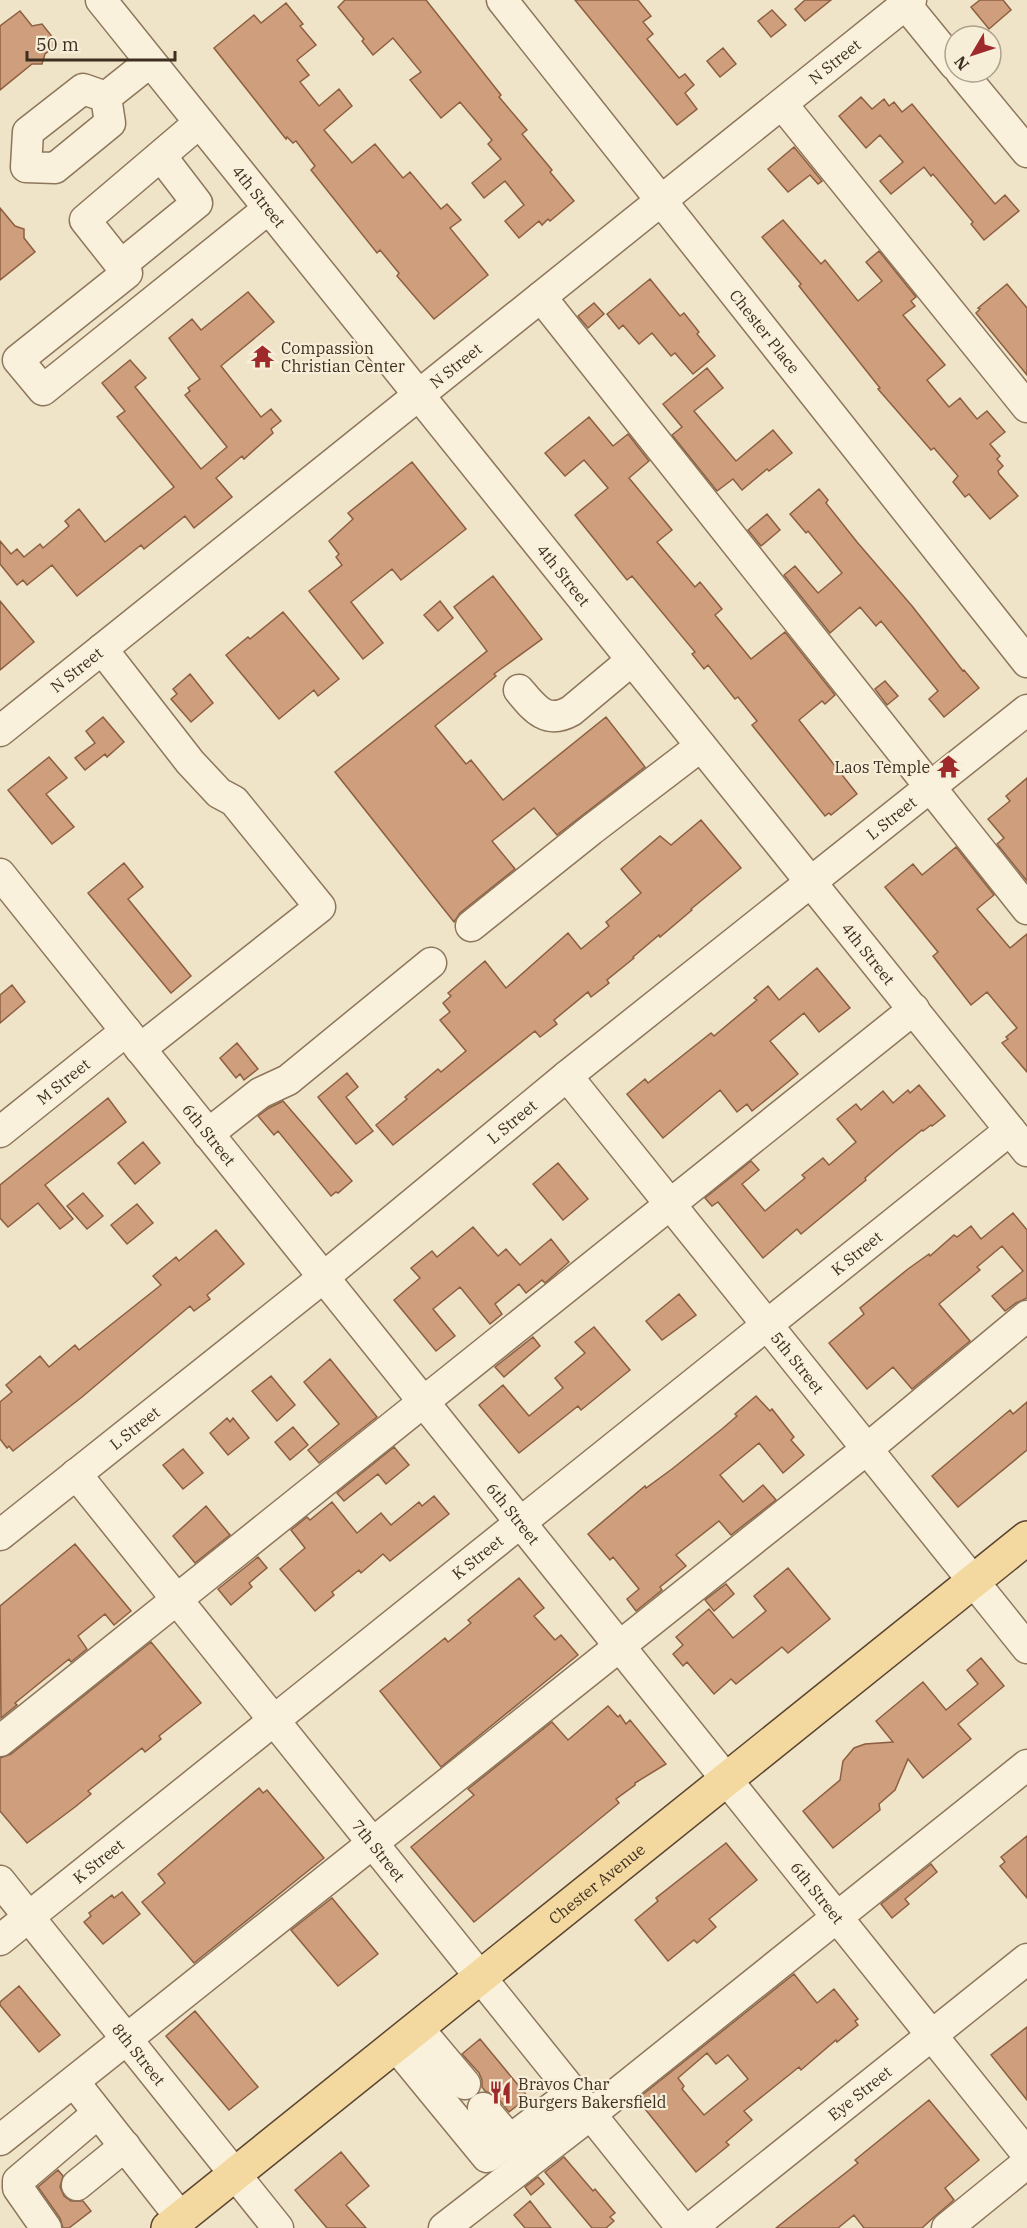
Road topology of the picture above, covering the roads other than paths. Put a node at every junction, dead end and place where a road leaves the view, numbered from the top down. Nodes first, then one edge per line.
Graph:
1 (101, 0) edge
2 (502, 0) edge
3 (906, 1) edge
4 (943, 49) edge
5 (150, 62) junction
6 (971, 84) edge
7 (106, 97) dead end
8 (782, 104) junction
9 (199, 123) junction
10 (1027, 152) edge
11 (161, 156) junction
12 (661, 200) junction
13 (268, 209) junction
14 (124, 269) junction
15 (541, 297) junction
16 (150, 303) junction
17 (417, 396) junction
18 (1027, 407) edge
19 (102, 649) junction
20 (632, 660) junction
21 (1027, 662) edge
22 (519, 690) dead end
23 (1027, 710) edge
24 (0, 731) edge
25 (701, 746) junction
26 (929, 788) junction
27 (0, 874) edge
28 (812, 882) junction
29 (1027, 909) edge
30 (471, 926) dead end
31 (431, 963) dead end
32 (914, 1009) junction
33 (133, 1040) junction
34 (567, 1076) junction
35 (0, 1132) edge
36 (208, 1134) junction
37 (1019, 1140) edge
38 (670, 1203) junction
39 (324, 1277) junction
40 (1027, 1316) edge
41 (767, 1325) junction
42 (424, 1402) junction
43 (867, 1449) junction
44 (76, 1474) junction
45 (520, 1522) junction
46 (0, 1535) edge
47 (1027, 1538) edge
48 (973, 1581) junction
49 (176, 1599) junction
50 (620, 1646) junction
51 (1027, 1648) edge
52 (274, 1720) junction
53 (0, 1741) edge
54 (1027, 1765) edge
55 (727, 1779) junction
56 (372, 1842) junction
57 (0, 1881) edge
58 (836, 1916) junction
59 (29, 1917) junction
60 (0, 1940) edge
61 (1027, 1959) edge
62 (480, 1977) junction
63 (406, 2036) junction
64 (933, 2036) junction
65 (128, 2040) junction
66 (74, 2082) junction
67 (465, 2084) dead end
68 (581, 2104) junction
69 (483, 2108) dead end
70 (98, 2113) junction
71 (510, 2139) junction
72 (0, 2140) edge
73 (125, 2146) junction
74 (1027, 2154) edge
75 (1027, 2163) edge
76 (235, 2174) junction
77 (77, 2186) dead end
78 (175, 2223) edge
79 (46, 2228) edge
80 (278, 2228) edge
81 (444, 2228) edge
82 (682, 2228) edge
83 (692, 2228) edge
84 (947, 2228) edge

1 - 5 street, 4th Street
2 - 12 street, Chester Place
3 - 4 street
3 - 8 street, N Street
5 - 7 street
5 - 9 street, 4th Street
6 - 10 street
8 - 12 street, N Street
8 - 18 street
9 - 11 street
9 - 13 street, 4th Street
11 - 14 street
11 - 14 street
12 - 15 street, N Street
12 - 21 street, Chester Place
13 - 16 street
13 - 17 street, 4th Street
14 - 16 street
14 - 16 street
15 - 17 street, N Street
15 - 26 street
17 - 19 street, N Street
17 - 20 street, 4th Street
19 - 24 street, N Street
19 - 33 street, M Street
20 - 22 street
20 - 25 street, 4th Street
23 - 26 street, L Street
25 - 28 street, 4th Street
25 - 30 street
26 - 28 street, L Street
26 - 29 street
27 - 33 street, 6th Street
28 - 32 street, 4th Street
28 - 34 street, L Street
31 - 36 street
32 - 37 street, 4th Street
32 - 38 street
33 - 35 street, M Street
33 - 36 street, 6th Street
34 - 38 street, 5th Street
34 - 39 street, L Street
36 - 39 street, 6th Street
37 - 41 street, K Street
38 - 41 street, 5th Street
38 - 42 street
39 - 42 street, 6th Street
39 - 44 street, L Street
40 - 43 street
41 - 43 street, 5th Street
41 - 45 street, K Street
42 - 45 street, 6th Street
42 - 49 street
43 - 48 street, 5th Street
43 - 50 street
44 - 46 street, L Street
44 - 49 street, 7th Street
45 - 50 street, 6th Street
45 - 52 street, K Street
47 - 48 main road, Chester Avenue
48 - 51 street, 5th Street
48 - 55 main road, Chester Avenue
49 - 52 street, 7th Street
49 - 53 street
50 - 55 street, 6th Street
50 - 56 street
52 - 56 street, 7th Street
52 - 59 street, K Street
54 - 58 street
55 - 58 street, 6th Street
55 - 62 main road, Chester Avenue
56 - 62 street, 7th Street
56 - 65 street
57 - 59 street, 8th Street
58 - 64 street, 6th Street
58 - 68 street
59 - 60 street, K Street
59 - 65 street, 8th Street
61 - 64 street, Eye Street
62 - 63 main road, Chester Avenue
62 - 68 street, 7th Street
63 - 67 street
63 - 71 street
63 - 76 main road, Chester Avenue
64 - 74 street, 6th Street
64 - 83 street, Eye Street
65 - 66 street
65 - 76 street, 8th Street
66 - 70 street
66 - 72 street
68 - 71 street
68 - 81 street
68 - 82 street, 7th Street
69 - 71 street
70 - 73 street
70 - 79 street
73 - 77 street
73 - 78 street
75 - 84 street
76 - 78 main road, Chester Avenue
76 - 80 street, 8th Street

